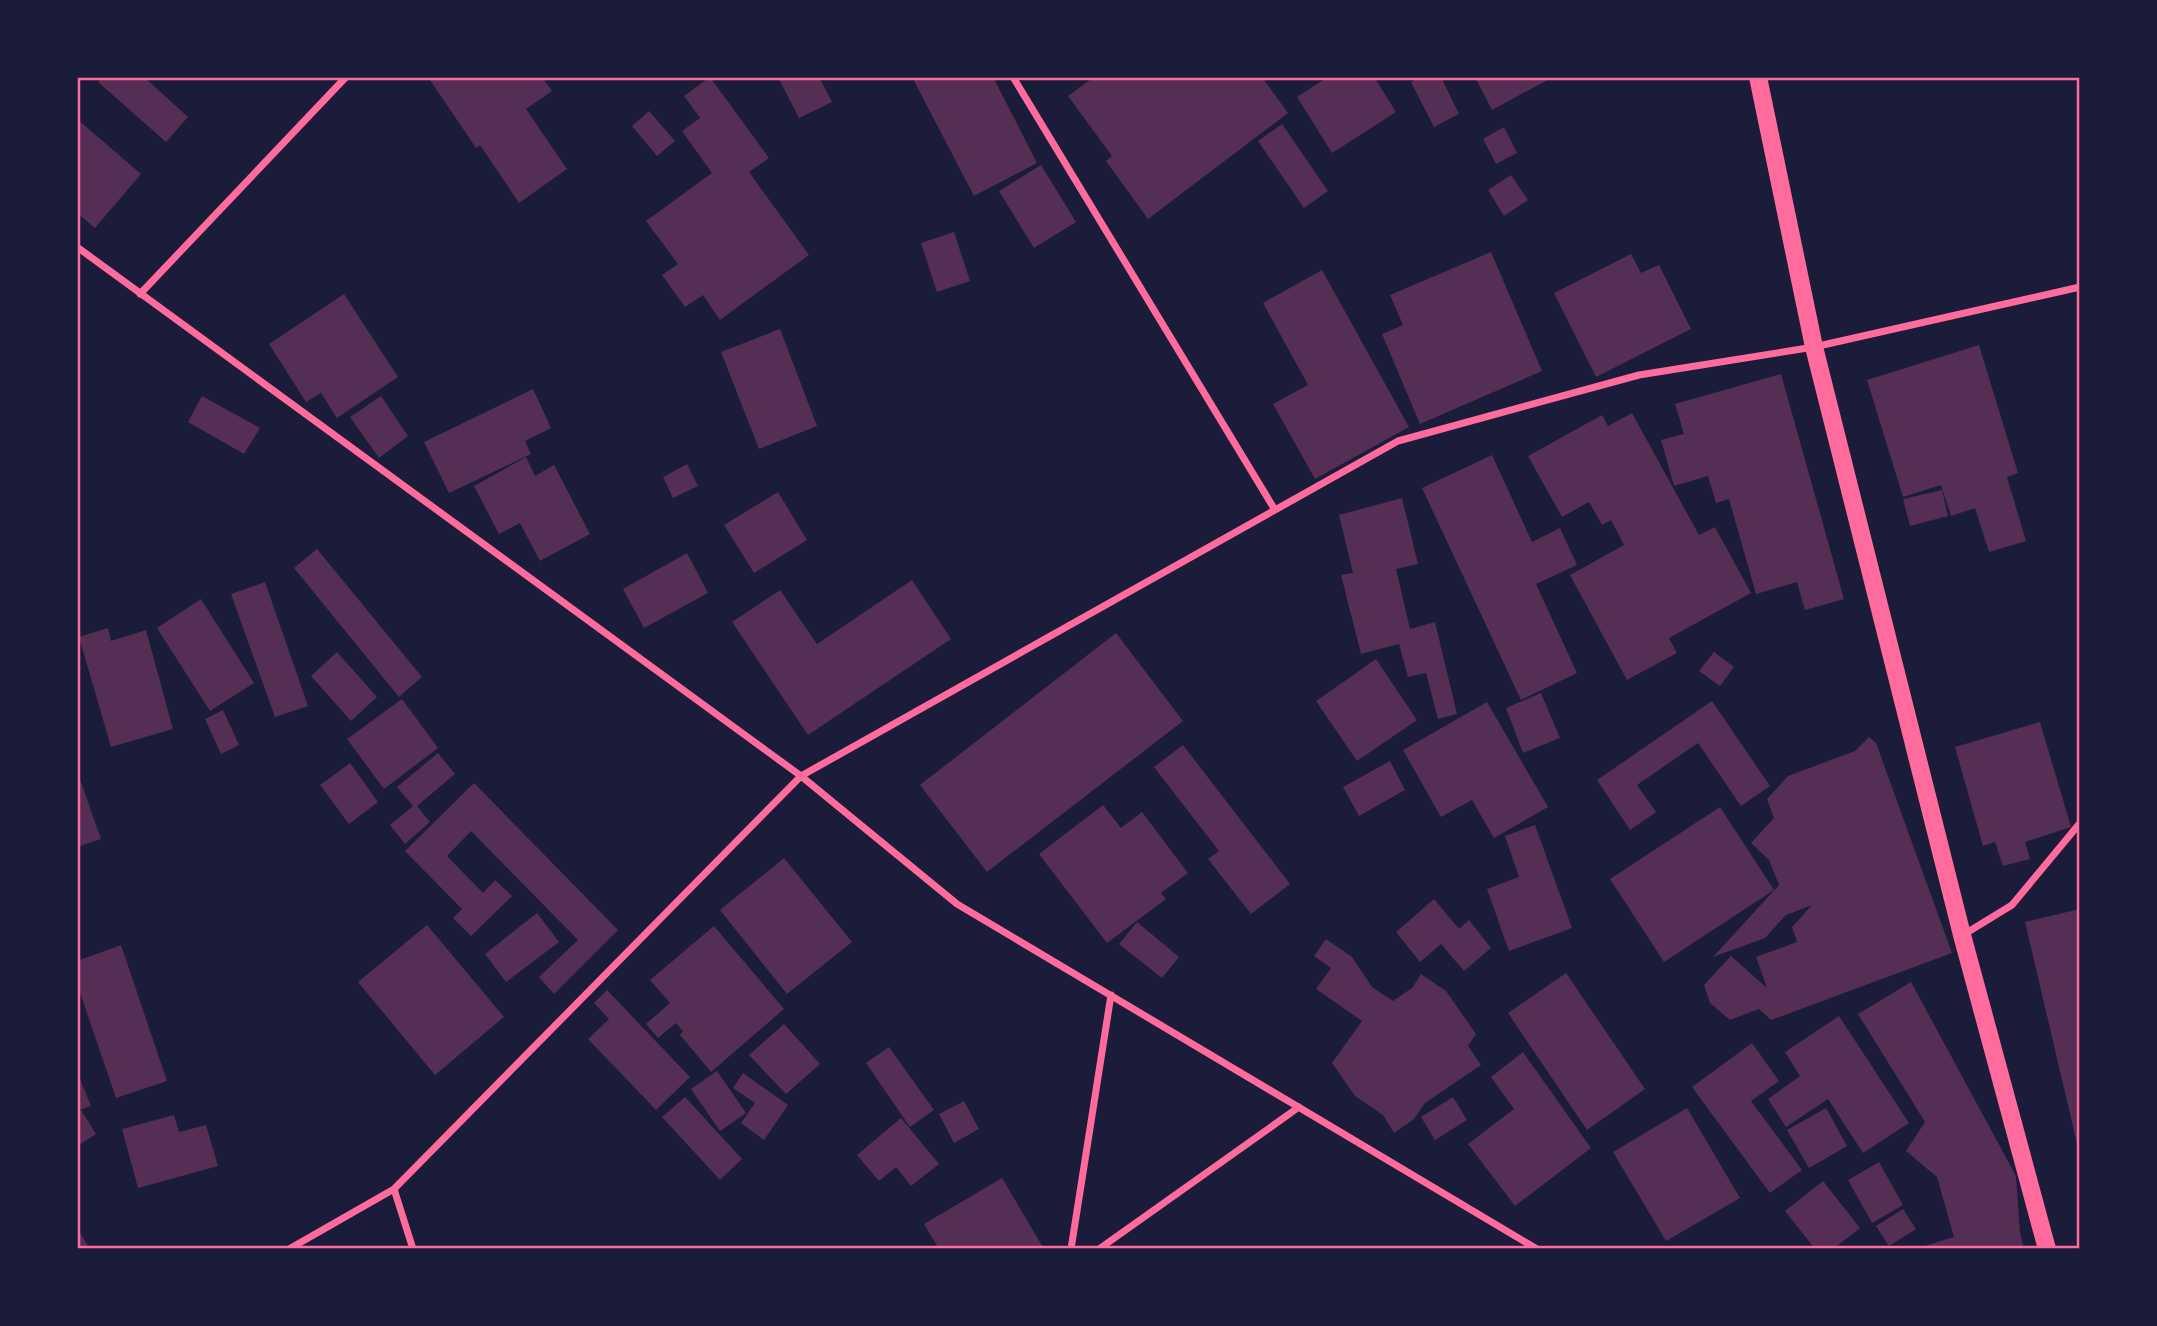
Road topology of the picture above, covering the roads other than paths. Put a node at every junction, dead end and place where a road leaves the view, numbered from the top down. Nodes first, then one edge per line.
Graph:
1 (346, 77) edge
2 (1758, 77) edge
3 (1015, 78) edge
4 (77, 247) edge
5 (2080, 287) edge
6 (140, 294) junction
7 (1814, 347) junction
8 (1275, 510) junction
9 (801, 776) junction
10 (2080, 824) edge
11 (1962, 935) junction
12 (1111, 995) junction
13 (1299, 1107) junction
14 (394, 1189) junction
15 (289, 1249) edge
16 (413, 1249) edge
17 (1071, 1249) edge
18 (1100, 1249) edge
19 (1537, 1249) edge
20 (2047, 1249) edge

1 - 6 street
2 - 7 main road
3 - 8 street
4 - 6 street
5 - 7 street
6 - 9 street
7 - 8 street
7 - 11 main road
8 - 9 street
9 - 12 street
9 - 14 street
10 - 11 street
11 - 20 main road
12 - 13 street
12 - 17 street
13 - 18 street
13 - 19 street
14 - 15 street
14 - 16 street

